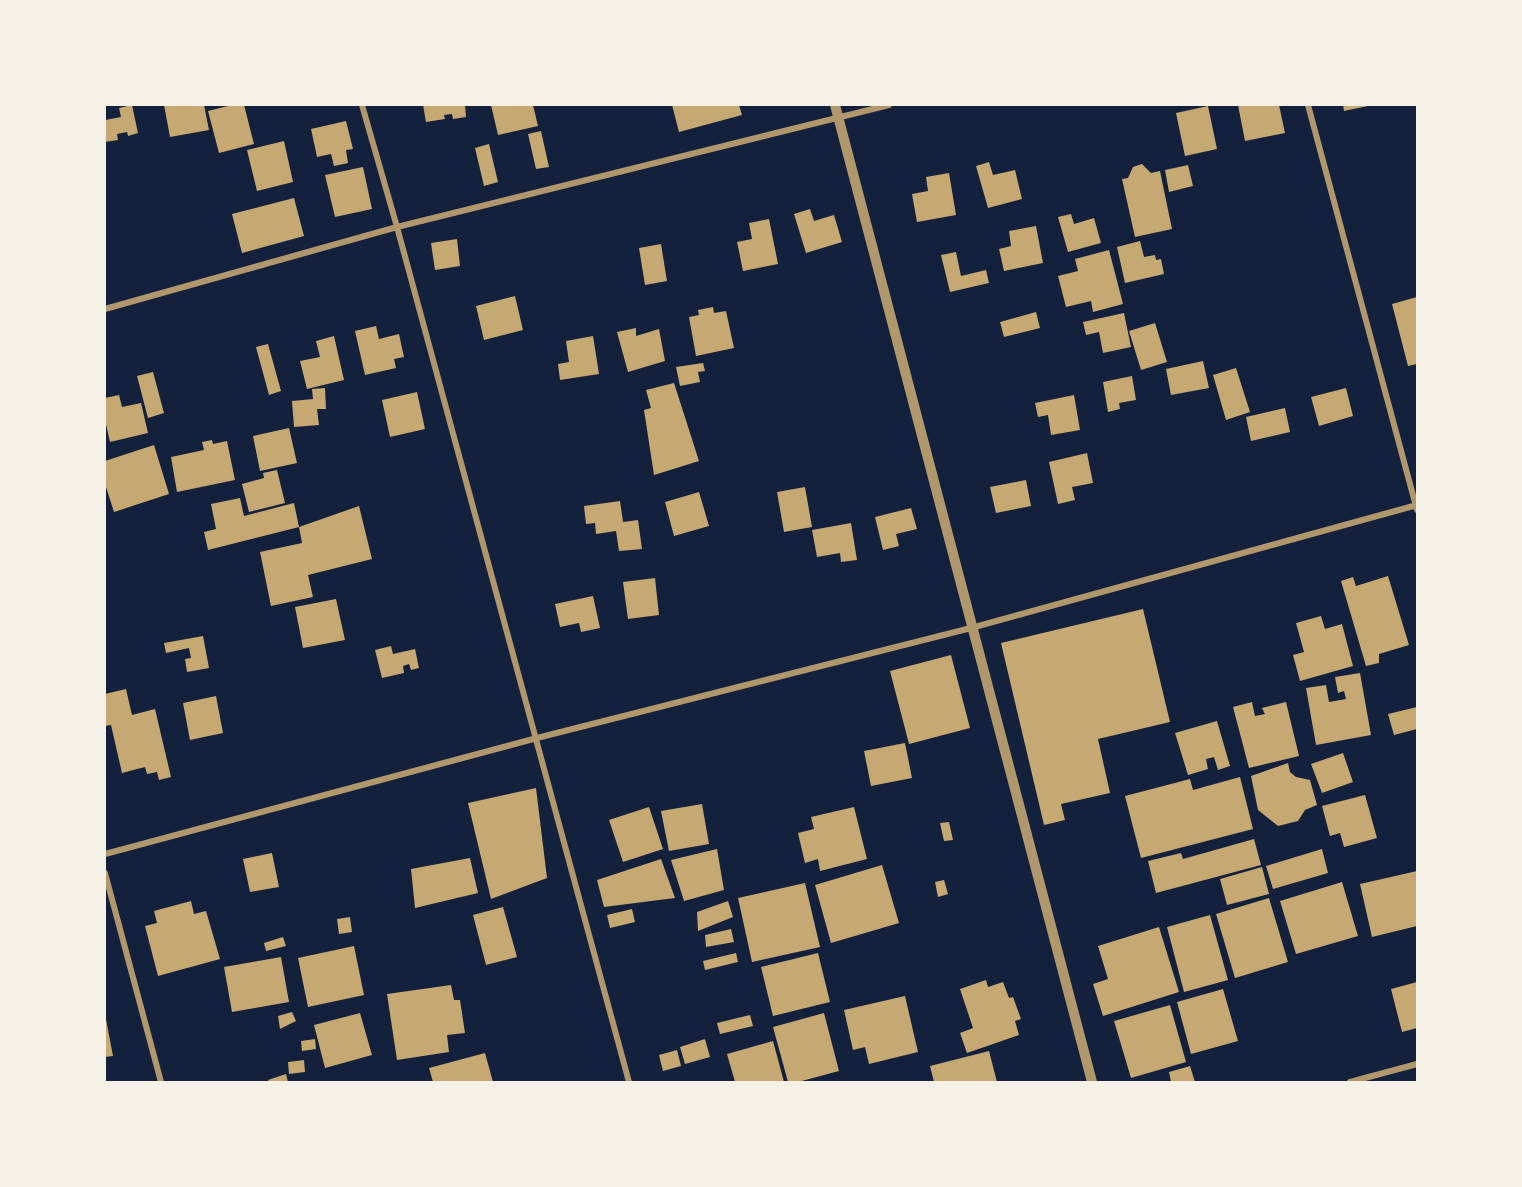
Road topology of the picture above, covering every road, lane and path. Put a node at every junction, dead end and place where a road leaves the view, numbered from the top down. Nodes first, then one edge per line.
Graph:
1 (362, 105) edge
2 (835, 105) edge
3 (889, 105) edge
4 (1308, 105) edge
5 (838, 118) junction
6 (398, 227) junction
7 (105, 309) edge
8 (1417, 507) edge
9 (971, 628) junction
10 (537, 738) junction
11 (105, 854) edge
12 (105, 873) edge
13 (1417, 1064) edge
14 (161, 1082) edge
15 (629, 1082) edge
16 (1092, 1082) edge
17 (1350, 1082) edge

1 - 6 street
2 - 5 street
3 - 5 street
4 - 8 street
5 - 6 street
5 - 9 street
6 - 7 street
6 - 10 street
8 - 9 street
9 - 10 street
9 - 16 street
10 - 11 street
10 - 15 street
12 - 14 street
13 - 17 street

